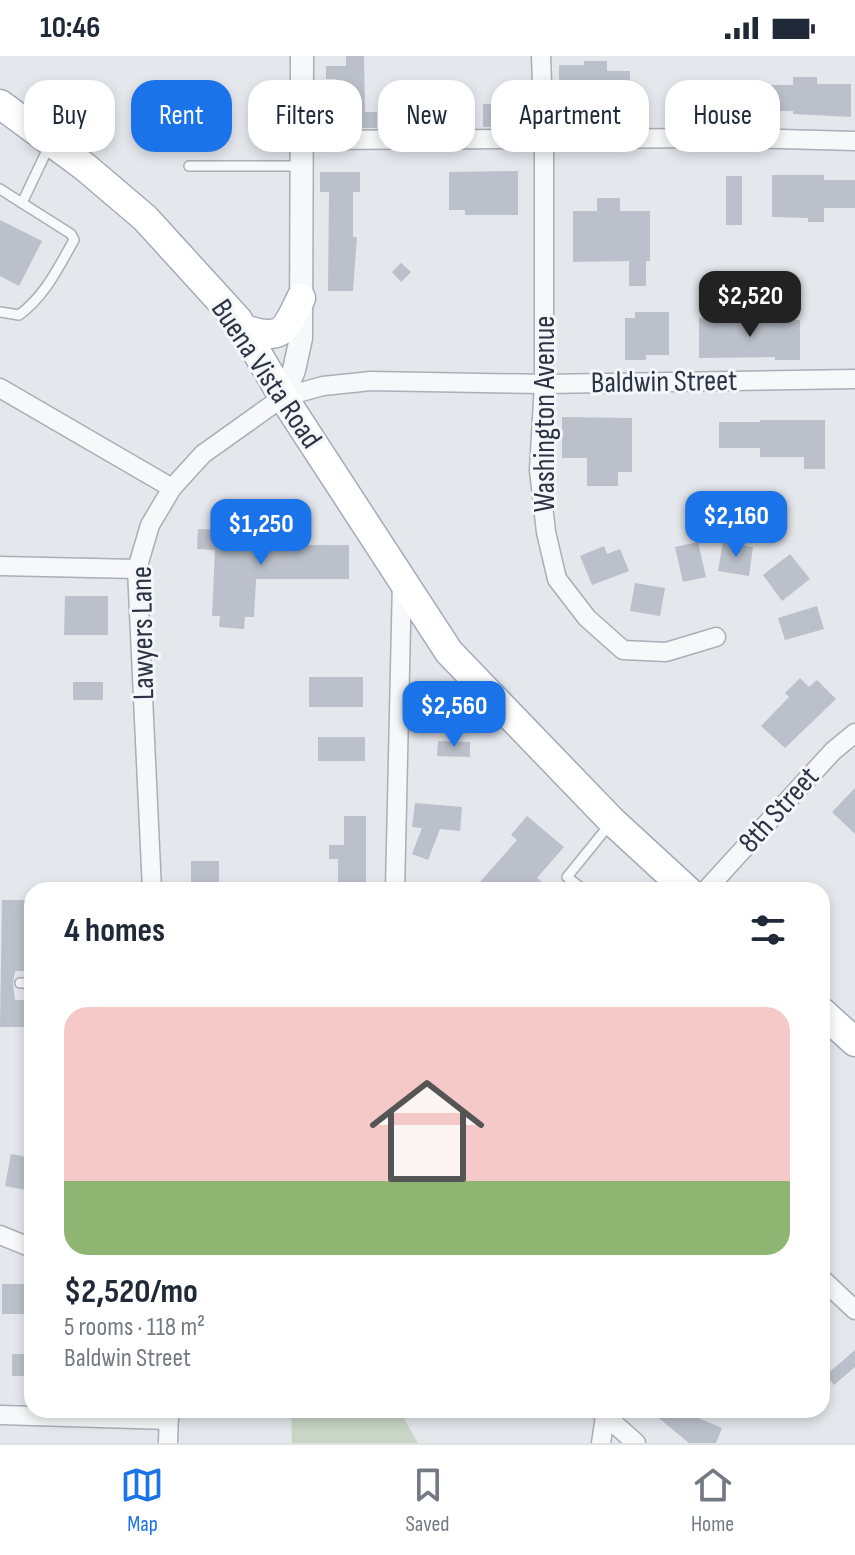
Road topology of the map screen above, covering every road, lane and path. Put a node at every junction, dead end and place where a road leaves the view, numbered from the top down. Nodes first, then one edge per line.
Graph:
1 (302, 56) edge
2 (541, 56) edge
3 (302, 80) edge
4 (542, 80) edge
5 (0, 104) edge
6 (24, 121) edge
7 (491, 138) edge
8 (362, 139) edge
9 (649, 139) edge
10 (855, 141) edge
11 (47, 152) edge
12 (65, 152) edge
13 (301, 152) edge
14 (544, 152) edge
15 (189, 166) dead end
16 (301, 166) junction
17 (0, 189) edge
18 (22, 203) junction
19 (301, 298) junction
20 (0, 312) edge
21 (243, 329) junction
22 (855, 379) edge
23 (544, 384) junction
24 (0, 388) edge
25 (283, 397) junction
26 (172, 488) junction
27 (0, 566) edge
28 (137, 569) junction
29 (402, 580) junction
30 (716, 637) dead end
31 (855, 733) edge
32 (612, 821) junction
33 (152, 882) edge
34 (399, 882) edge
35 (574, 882) edge
36 (678, 882) edge
37 (713, 882) edge
38 (20, 983) dead end
39 (24, 983) edge
40 (830, 1019) edge
41 (855, 1042) edge
42 (0, 1235) edge
43 (24, 1245) edge
44 (830, 1287) edge
45 (855, 1310) edge
46 (0, 1415) edge
47 (24, 1415) edge
48 (169, 1418) edge
49 (603, 1418) edge
50 (610, 1418) edge
51 (168, 1443) edge
52 (601, 1443) edge
53 (636, 1443) edge

1 - 3 street
2 - 4 street, Washington Avenue
5 - 6 main road, Buena Vista Road
7 - 8 street
9 - 10 street
11 - 18 lane
12 - 21 main road, Buena Vista Road
13 - 16 street
14 - 23 street, Washington Avenue
15 - 16 lane
16 - 19 street
17 - 18 lane
18 - 20 lane
19 - 21 main road
19 - 25 street
21 - 25 main road, Buena Vista Road
22 - 23 street, Baldwin Street
23 - 25 street, Baldwin Street
23 - 30 street, Washington Avenue
24 - 26 street
25 - 26 street, Lawyers Lane
25 - 29 main road, Buena Vista Road
26 - 28 street, Lawyers Lane
27 - 28 street
28 - 33 street, Lawyers Lane
29 - 32 main road, Buena Vista Road
29 - 34 street
31 - 37 street, 8th Street
32 - 35 lane
32 - 36 main road, Buena Vista Road
38 - 39 lane
40 - 41 main road
42 - 43 street
44 - 45 street
46 - 47 street
48 - 51 street
49 - 52 street
50 - 53 street

